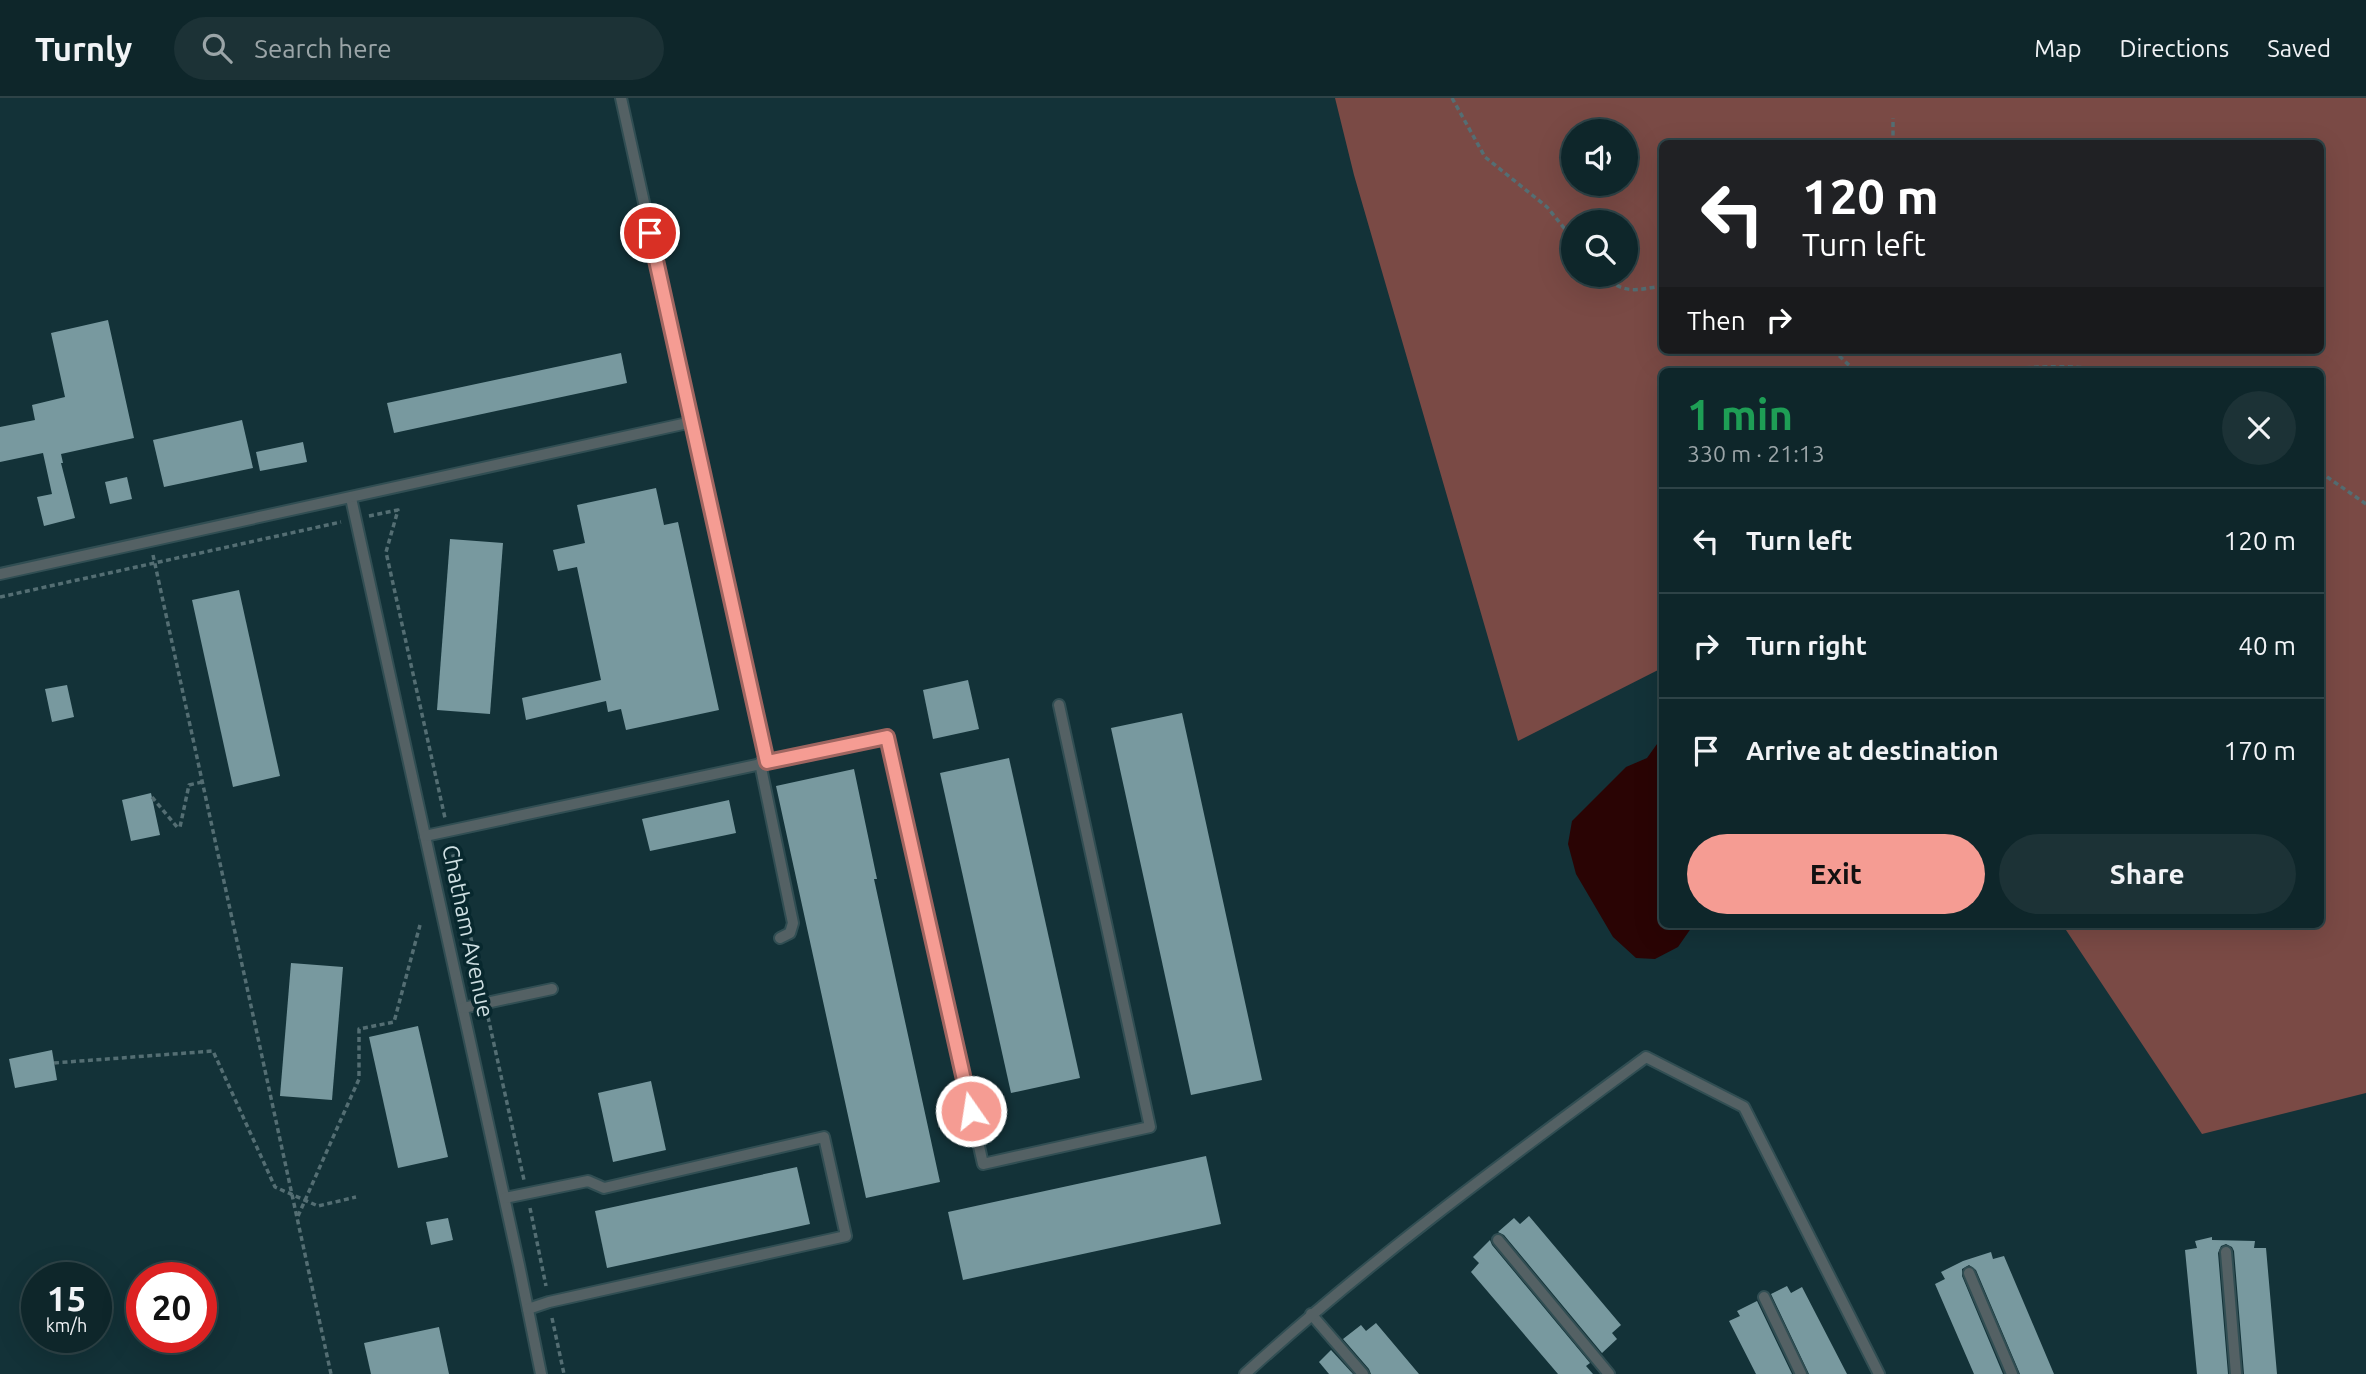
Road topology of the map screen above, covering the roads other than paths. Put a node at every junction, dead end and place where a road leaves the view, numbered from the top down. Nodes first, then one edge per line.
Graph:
1 (621, 98) edge
2 (692, 422) junction
3 (351, 498) junction
4 (0, 574) edge
5 (1059, 705) dead end
6 (763, 763) junction
7 (425, 836) junction
8 (780, 938) dead end
9 (552, 989) dead end
10 (463, 1008) junction
11 (505, 1198) junction
12 (1498, 1240) dead end
13 (2226, 1252) dead end
14 (1969, 1273) dead end
15 (1764, 1297) dead end
16 (528, 1309) junction
17 (1311, 1314) junction
18 (541, 1374) edge
19 (1245, 1374) edge
20 (1363, 1374) edge
21 (1609, 1374) edge
22 (1801, 1374) edge
23 (1879, 1374) edge
24 (2012, 1374) edge
25 (2236, 1374) edge

1 - 2 lane
2 - 3 lane
2 - 6 lane
3 - 4 lane
3 - 7 lane, Chatham Avenue
5 - 6 lane
6 - 7 lane
6 - 8 lane
7 - 10 lane, Chatham Avenue
9 - 10 lane
10 - 11 lane, Chatham Avenue
11 - 16 lane, Chatham Avenue
11 - 16 lane
12 - 21 lane
13 - 25 lane
14 - 24 lane
15 - 22 lane
16 - 18 lane, Chatham Avenue
17 - 19 lane
17 - 20 lane
17 - 23 lane

